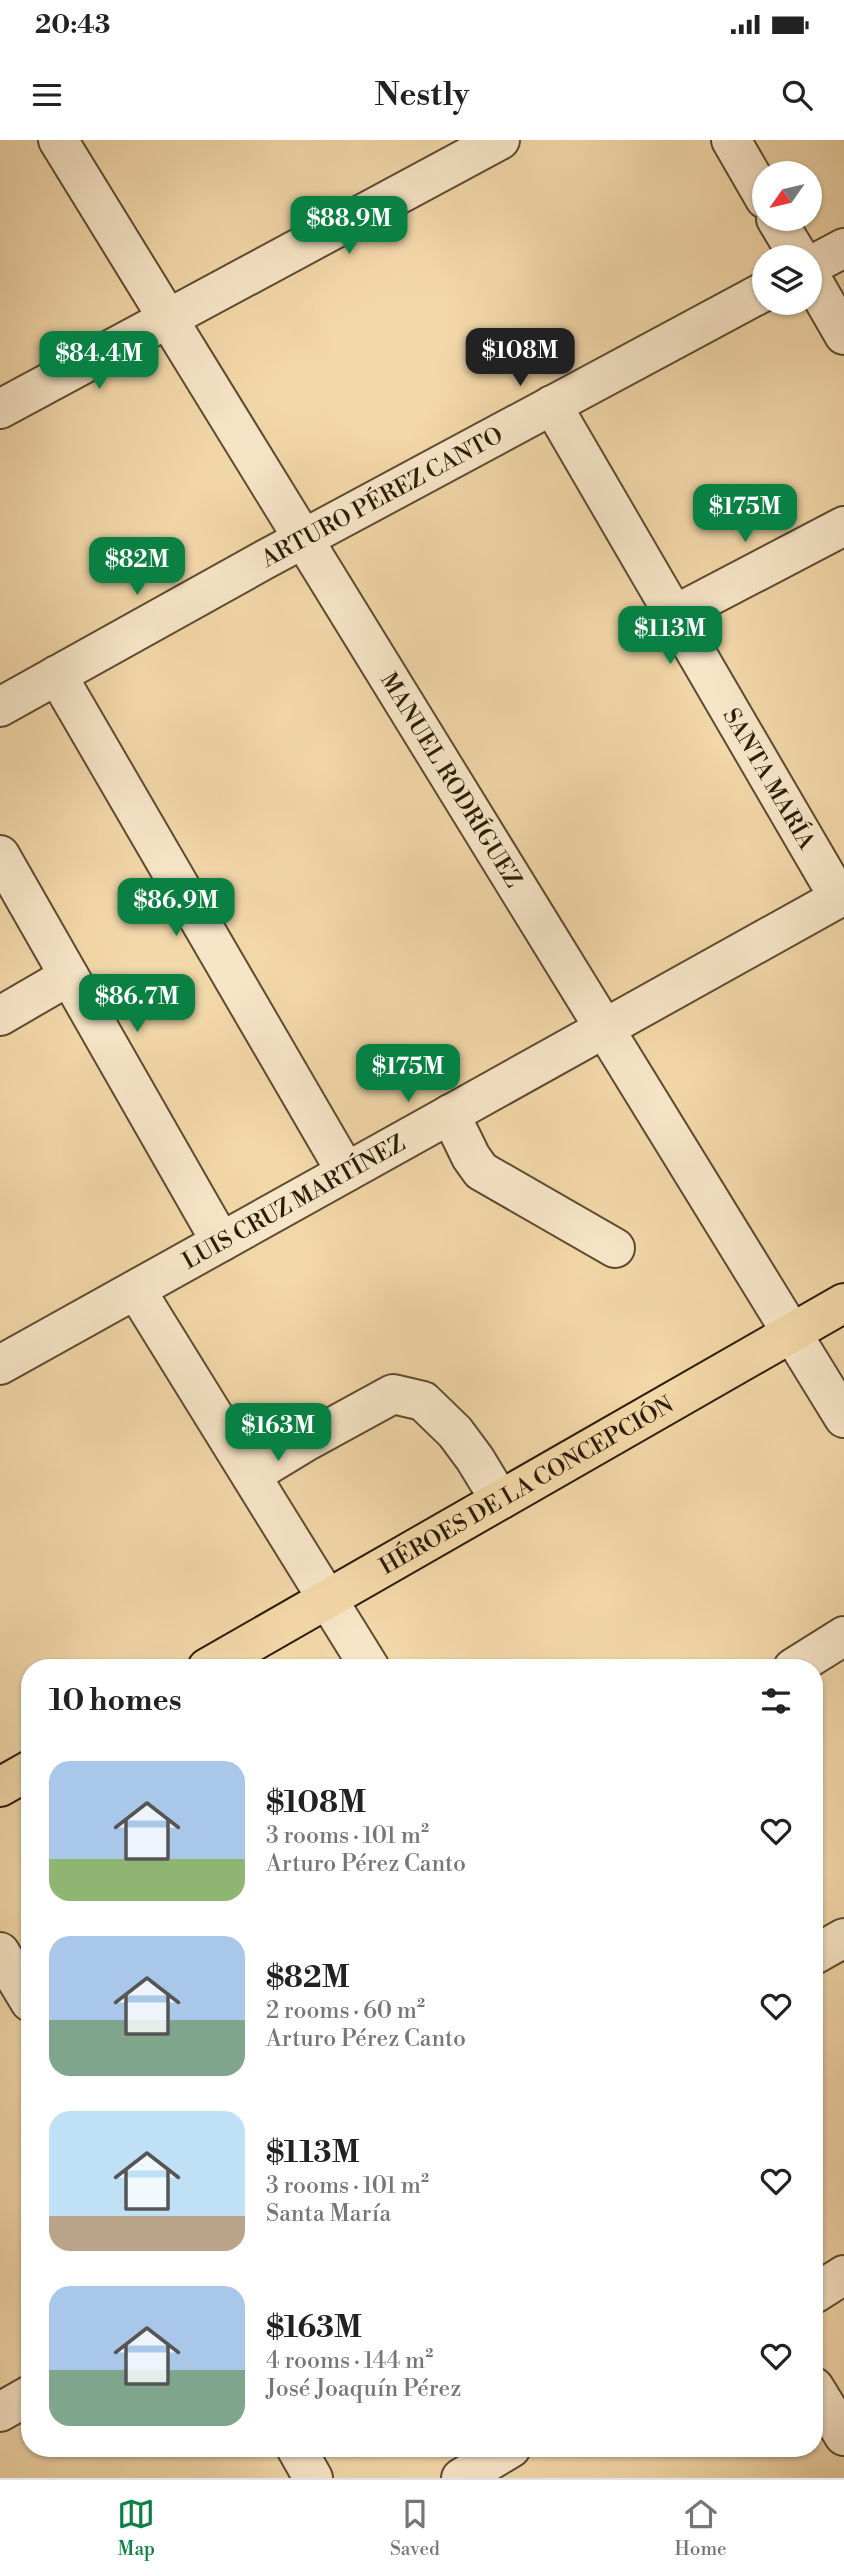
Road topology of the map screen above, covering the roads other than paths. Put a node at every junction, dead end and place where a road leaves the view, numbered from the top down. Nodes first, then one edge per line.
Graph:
1 (58, 140) edge
2 (500, 140) edge
3 (731, 140) edge
4 (752, 176) edge
5 (844, 248) edge
6 (822, 260) edge
7 (822, 297) edge
8 (752, 298) edge
9 (169, 319) junction
10 (844, 335) edge
11 (552, 405) junction
12 (0, 409) edge
13 (844, 526) edge
14 (303, 539) junction
15 (674, 614) junction
16 (57, 675) junction
17 (0, 707) edge
18 (0, 855) edge
19 (841, 896) edge
20 (69, 976) junction
21 (0, 1016) edge
22 (604, 1028) junction
23 (450, 1114) junction
24 (346, 1172) junction
25 (222, 1242) junction
26 (615, 1248) dead end
27 (136, 1290) junction
28 (844, 1303) edge
29 (792, 1332) junction
30 (0, 1365) edge
31 (844, 1418) edge
32 (251, 1475) junction
33 (499, 1500) junction
34 (327, 1599) junction
35 (844, 1636) edge
36 (223, 1659) edge
37 (364, 1659) edge
38 (807, 1659) edge
39 (21, 1775) edge
40 (0, 1787) edge
41 (844, 1938) edge
42 (823, 1950) edge
43 (0, 1952) edge
44 (21, 1987) edge
45 (844, 2275) edge
46 (823, 2288) edge
47 (21, 2400) edge
48 (823, 2402) edge
49 (0, 2412) edge
50 (844, 2436) edge
51 (301, 2457) edge
52 (496, 2457) edge
53 (313, 2478) edge
54 (461, 2478) edge

1 - 9 street, MANUEL RODRÍGUEZ
2 - 9 street
3 - 4 street
5 - 6 street
7 - 10 street
8 - 11 street, ARTURO PÉREZ CANTO
9 - 12 street
9 - 14 street, MANUEL RODRÍGUEZ
11 - 14 street, ARTURO PÉREZ CANTO
11 - 15 street, SANTA MARÍA
13 - 15 street
14 - 16 street, ARTURO PÉREZ CANTO
14 - 22 street, MANUEL RODRÍGUEZ
15 - 19 street, SANTA MARÍA
16 - 17 street, ARTURO PÉREZ CANTO
16 - 24 street
18 - 20 street
19 - 22 street, LUIS CRUZ MARTÍNEZ
20 - 21 street
20 - 25 street
22 - 23 street, LUIS CRUZ MARTÍNEZ
22 - 29 street, MANUEL RODRÍGUEZ
23 - 24 street, LUIS CRUZ MARTÍNEZ
23 - 26 street
24 - 25 street, LUIS CRUZ MARTÍNEZ
25 - 27 street, LUIS CRUZ MARTÍNEZ
27 - 30 street, LUIS CRUZ MARTÍNEZ
27 - 32 street
28 - 29 main road, HÉROES DE LA CONCEPCIÓN
29 - 31 street, MANUEL RODRÍGUEZ
29 - 33 main road, HÉROES DE LA CONCEPCIÓN
32 - 33 street
32 - 34 street
33 - 34 main road, HÉROES DE LA CONCEPCIÓN
34 - 36 main road, HÉROES DE LA CONCEPCIÓN
34 - 37 street
35 - 38 street
39 - 40 main road
41 - 42 street
43 - 44 street
45 - 46 street
47 - 49 street
48 - 50 street
51 - 53 street
52 - 54 street

